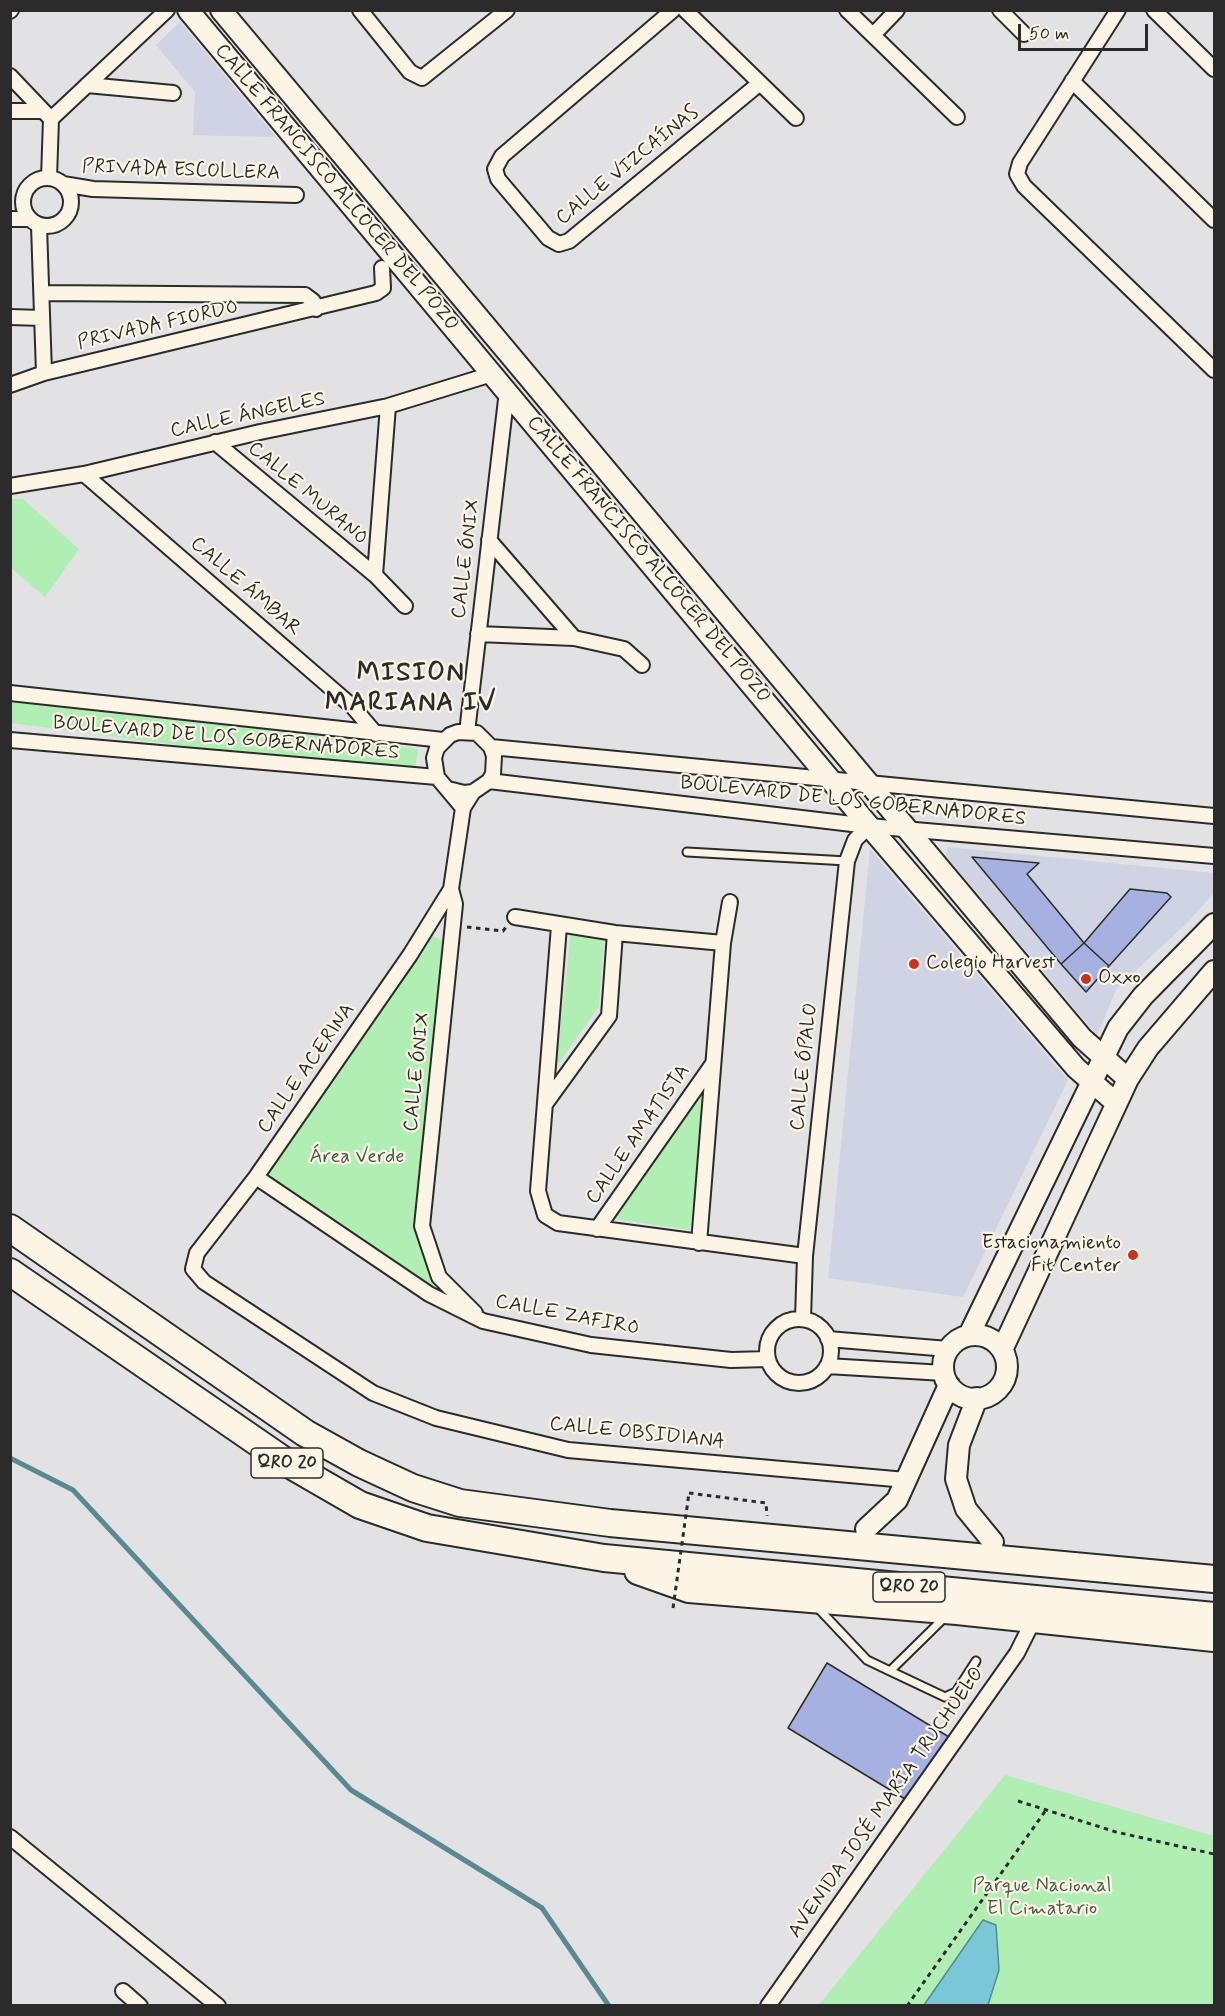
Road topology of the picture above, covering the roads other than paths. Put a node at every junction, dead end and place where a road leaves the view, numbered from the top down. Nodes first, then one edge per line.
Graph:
1 (167, 10) edge
2 (188, 10) edge
3 (221, 10) edge
4 (360, 10) edge
5 (507, 10) edge
6 (673, 10) edge
7 (685, 10) edge
8 (847, 10) edge
9 (897, 10) edge
10 (1000, 10) edge
11 (1118, 10) edge
12 (1154, 10) edge
13 (874, 34) junction
14 (1024, 34) dead end
15 (1215, 69) edge
16 (10, 76) edge
17 (1072, 81) junction
18 (760, 83) junction
19 (87, 85) junction
20 (173, 93) dead end
21 (10, 111) edge
22 (47, 115) junction
23 (957, 117) dead end
24 (796, 118) dead end
25 (49, 178) junction
26 (63, 184) junction
27 (296, 195) dead end
28 (10, 219) edge
29 (1215, 220) edge
30 (34, 222) junction
31 (382, 268) dead end
32 (42, 293) junction
33 (316, 309) junction
34 (10, 317) edge
35 (42, 318) junction
36 (1215, 370) edge
37 (44, 373) junction
38 (492, 374) junction
39 (10, 385) edge
40 (507, 391) junction
41 (388, 406) junction
42 (215, 442) junction
43 (84, 474) junction
44 (10, 486) edge
45 (489, 540) junction
46 (375, 575) junction
47 (405, 606) dead end
48 (478, 634) junction
49 (574, 638) junction
50 (642, 665) dead end
51 (10, 693) edge
52 (466, 732) junction
53 (376, 734) junction
54 (10, 740) edge
55 (443, 740) junction
56 (491, 747) junction
57 (437, 777) junction
58 (830, 778) junction
59 (489, 781) junction
60 (868, 782) junction
61 (448, 789) junction
62 (473, 792) junction
63 (463, 808) junction
64 (1215, 816) edge
65 (869, 826) junction
66 (907, 829) junction
67 (687, 852) dead end
68 (1215, 856) edge
69 (847, 861) junction
70 (451, 889) junction
71 (730, 902) dead end
72 (515, 917) road end
73 (1215, 924) edge
74 (427, 926) junction
75 (559, 926) junction
76 (453, 932) junction
77 (615, 933) junction
78 (723, 944) junction
79 (1215, 971) edge
80 (1102, 1058) junction
81 (714, 1063) junction
82 (1128, 1078) junction
83 (1090, 1082) junction
84 (546, 1103) junction
85 (1116, 1103) junction
86 (256, 1177) junction
87 (10, 1228) edge
88 (597, 1229) junction
89 (699, 1243) junction
90 (805, 1256) junction
91 (193, 1269) joint
92 (10, 1272) edge
93 (803, 1319) junction
94 (483, 1321) junction
95 (969, 1335) junction
96 (828, 1339) junction
97 (948, 1349) junction
98 (1002, 1350) junction
99 (768, 1359) junction
100 (827, 1366) junction
101 (946, 1379) junction
102 (977, 1398) junction
103 (906, 1480) junction
104 (610, 1523) junction
105 (866, 1529) junction
106 (993, 1542) junction
107 (604, 1558) junction
108 (1215, 1566) edge
109 (1215, 1579) edge
110 (792, 1596) junction
111 (957, 1611) junction
112 (1215, 1616) edge
113 (1033, 1621) junction
114 (1215, 1638) edge
115 (976, 1661) dead end
116 (890, 1671) junction
117 (10, 1837) edge
118 (123, 1991) dead end
119 (140, 2006) edge
120 (218, 2006) edge
121 (768, 2006) edge

1 - 19 street
2 - 38 street, CALLE FRANCISCO ALCOCER DEL POZO
3 - 60 street, CALLE FRANCISCO ALCOCER DEL POZO
4 - 5 street
6 - 18 street, CALLE VIZCAÍNAS
7 - 18 street
8 - 13 street
9 - 13 street
10 - 14 street
11 - 17 street
12 - 15 street
13 - 23 street
16 - 22 street
17 - 29 street
17 - 36 street
18 - 24 street
19 - 20 street
19 - 22 street
21 - 22 street
22 - 25 street
25 - 26 street
25 - 30 street
26 - 27 street, PRIVADA ESCOLLERA
26 - 30 street
28 - 30 street
30 - 32 street
31 - 33 street, PRIVADA FIORDO
32 - 33 street, PRIVADA FIORDO
32 - 35 street
33 - 37 street, PRIVADA FIORDO
34 - 35 street
35 - 37 street
37 - 39 street, PRIVADA FIORDO
38 - 40 street, CALLE FRANCISCO ALCOCER DEL POZO
38 - 41 street, CALLE ÁNGELES
40 - 45 street, CALLE ÓNIX
40 - 58 street, CALLE FRANCISCO ALCOCER DEL POZO
41 - 42 street, CALLE ÁNGELES
41 - 46 street, CALLE MURANO
42 - 43 street, CALLE ÁNGELES
42 - 46 street, CALLE MURANO
43 - 44 street, CALLE ÁNGELES
43 - 53 street, CALLE ÁMBAR
45 - 48 street, CALLE ÓNIX
45 - 49 street
46 - 47 street, CALLE MURANO
48 - 49 street
48 - 52 street, CALLE ÓNIX
49 - 50 street
51 - 53 street, BOULEVARD DE LOS GOBERNADORES
52 - 55 street
52 - 56 street
53 - 55 street, BOULEVARD DE LOS GOBERNADORES
54 - 57 street, BOULEVARD DE LOS GOBERNADORES
55 - 57 street
56 - 58 street, BOULEVARD DE LOS GOBERNADORES
56 - 59 street
57 - 61 street
58 - 60 street, BOULEVARD DE LOS GOBERNADORES
58 - 65 street, CALLE FRANCISCO ALCOCER DEL POZO
59 - 62 street
59 - 65 street, BOULEVARD DE LOS GOBERNADORES
60 - 64 street, BOULEVARD DE LOS GOBERNADORES
60 - 66 street, CALLE FRANCISCO ALCOCER DEL POZO
61 - 62 street
61 - 63 street
62 - 63 street, CALLE ÓNIX
63 - 70 street, CALLE ÓNIX
65 - 66 street, BOULEVARD DE LOS GOBERNADORES
65 - 69 street, CALLE ÓPALO
65 - 83 street, CALLE FRANCISCO ALCOCER DEL POZO
66 - 68 street, BOULEVARD DE LOS GOBERNADORES
66 - 80 street, CALLE FRANCISCO ALCOCER DEL POZO
67 - 69 lane
69 - 90 street, CALLE ÓPALO
70 - 74 street, CALLE ACERINA
70 - 76 street, CALLE ÓNIX
71 - 78 street, CALLE AMATISTA
72 - 75 street
73 - 80 street
74 - 76 street
74 - 86 street, CALLE ACERINA
75 - 77 street
75 - 84 street, CALLE AMATISTA
76 - 94 street, CALLE ÓNIX
77 - 78 street
77 - 84 street
78 - 81 street, CALLE AMATISTA
79 - 82 street
80 - 82 street, CALLE FRANCISCO ALCOCER DEL POZO
80 - 83 street
81 - 88 street, CALLE AMATISTA
81 - 89 street, CALLE AMATISTA
82 - 85 street
83 - 85 street, CALLE FRANCISCO ALCOCER DEL POZO
83 - 95 street
84 - 88 street, CALLE AMATISTA
85 - 98 street
86 - 91 street, CALLE ACERINA
86 - 94 street, CALLE ZAFIRO
87 - 104 highway, QRO 20
88 - 89 street, CALLE AMATISTA
89 - 90 street, CALLE AMATISTA
90 - 93 street, CALLE ÓPALO
91 - 103 street, CALLE OBSIDIANA
92 - 107 highway, QRO 20
93 - 96 street
93 - 99 street
94 - 99 street, CALLE ZAFIRO
95 - 97 street
95 - 98 street
96 - 97 street
96 - 100 street
97 - 101 street
98 - 102 street
99 - 100 street
100 - 101 street
101 - 102 street
101 - 103 street
102 - 106 street
103 - 105 street
104 - 105 highway
104 - 109 highway, QRO 20
105 - 106 highway
106 - 108 highway
107 - 110 highway
107 - 112 highway, QRO 20
110 - 111 highway
110 - 116 lane
111 - 113 highway
111 - 116 lane
113 - 114 highway
113 - 121 street, AVENIDA JOSÉ MARÍA TRUCHUELO
115 - 116 lane
117 - 120 street
118 - 119 street

